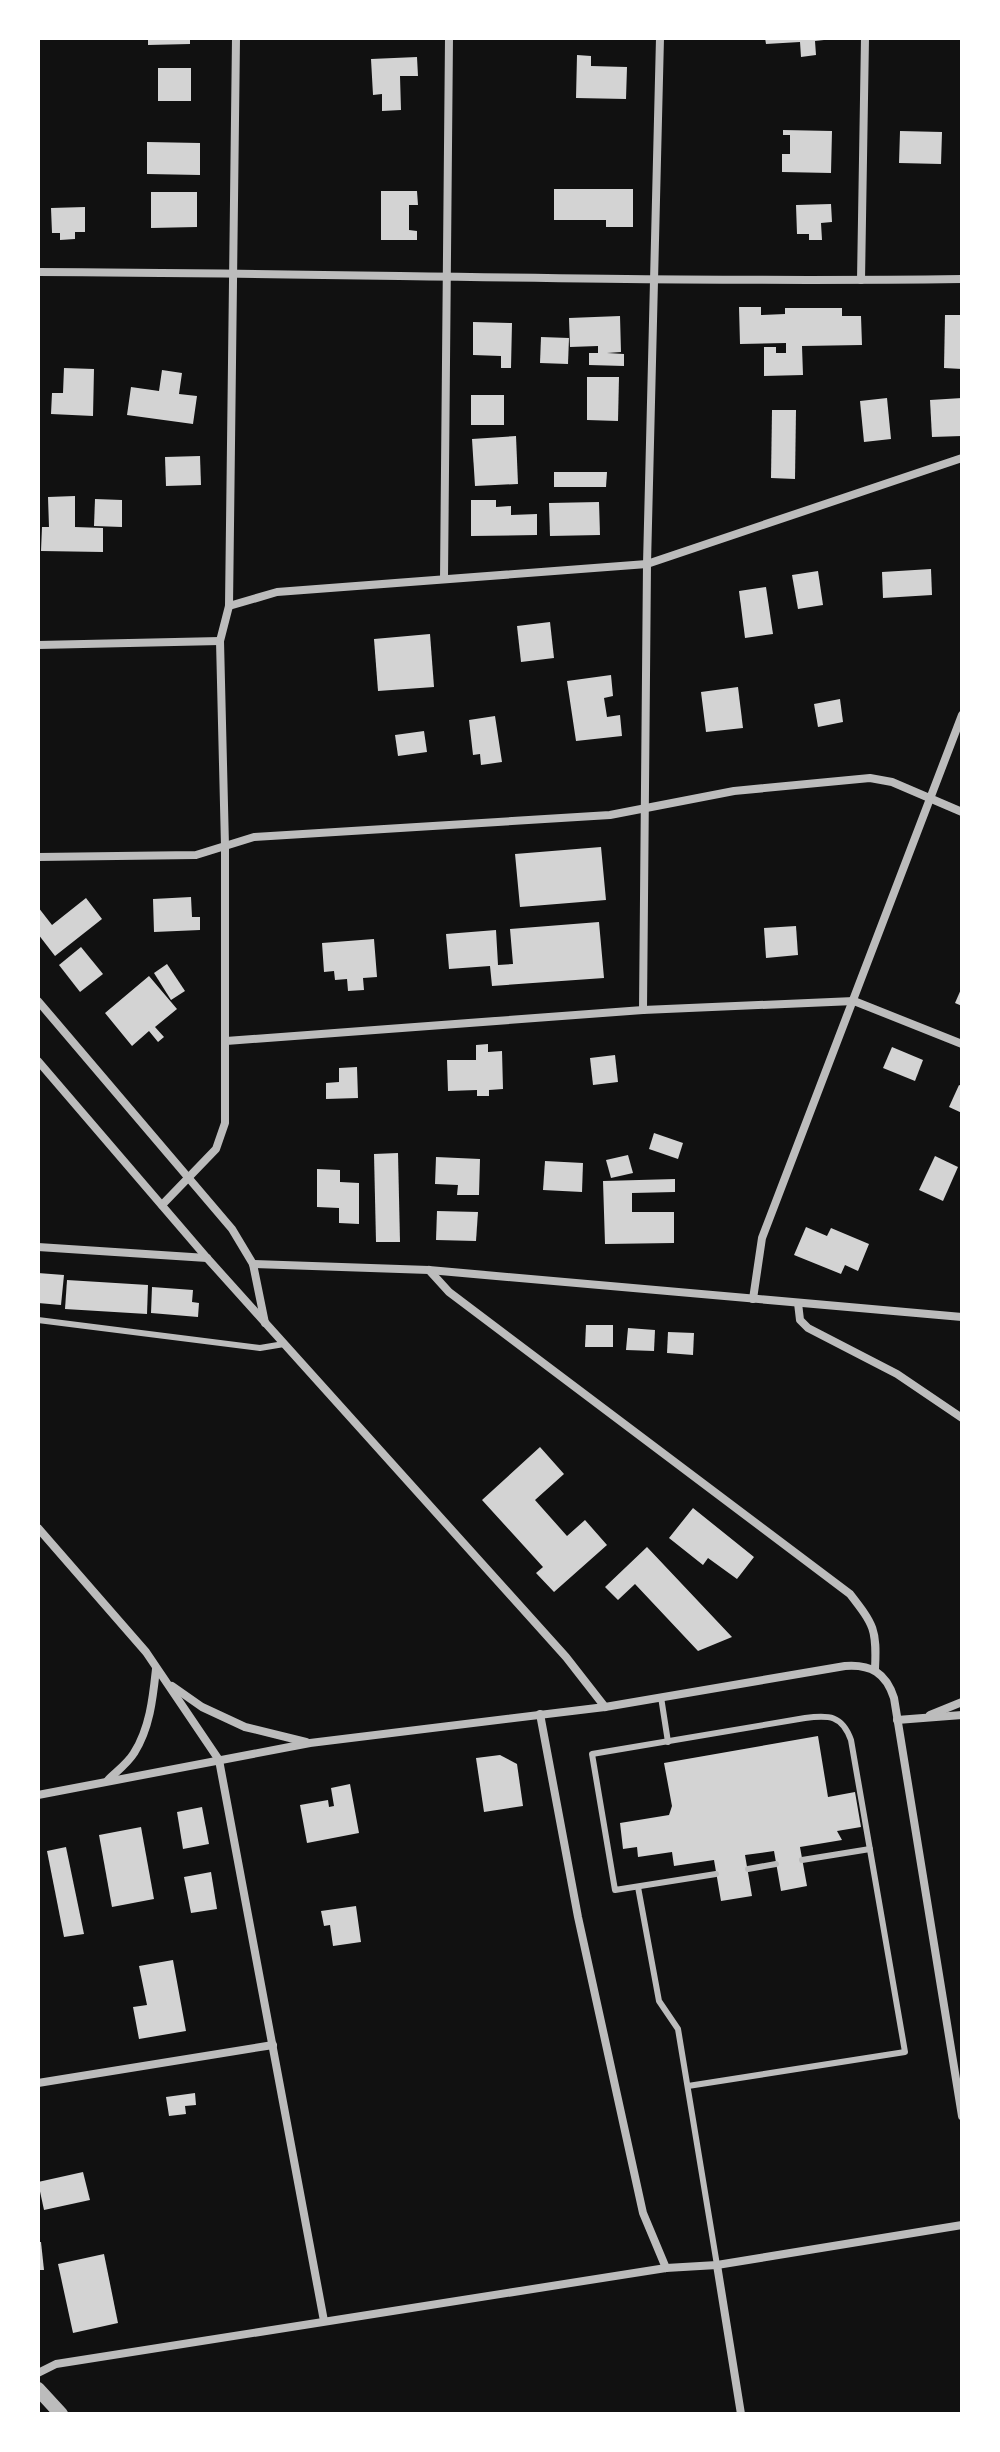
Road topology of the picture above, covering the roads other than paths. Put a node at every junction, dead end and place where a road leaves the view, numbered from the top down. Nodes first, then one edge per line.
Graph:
1 (236, 38) edge
2 (449, 38) edge
3 (660, 38) edge
4 (865, 38) edge
5 (38, 272) edge
6 (233, 272) junction
7 (444, 278) junction
8 (654, 278) junction
9 (962, 279) edge
10 (861, 280) junction
11 (962, 458) edge
12 (647, 564) junction
13 (444, 579) junction
14 (229, 606) junction
15 (220, 641) junction
16 (38, 645) edge
17 (962, 715) edge
18 (931, 800) junction
19 (645, 810) junction
20 (962, 812) edge
21 (225, 846) junction
22 (38, 857) edge
23 (38, 1001) edge
24 (854, 1001) junction
25 (643, 1010) junction
26 (226, 1041) junction
27 (962, 1044) edge
28 (38, 1061) edge
29 (191, 1178) junction
30 (162, 1205) junction
31 (38, 1247) edge
32 (207, 1258) junction
33 (253, 1264) junction
34 (429, 1270) junction
35 (753, 1299) junction
36 (798, 1303) junction
37 (962, 1317) edge
38 (38, 1320) edge
39 (265, 1324) junction
40 (284, 1344) junction
41 (962, 1418) edge
42 (38, 1528) edge
43 (156, 1668) junction
44 (875, 1669) junction
45 (165, 1682) junction
46 (661, 1697) junction
47 (962, 1702) edge
48 (605, 1707) junction
49 (540, 1714) junction
50 (962, 1715) edge
51 (923, 1718) junction
52 (897, 1720) junction
53 (668, 1742) junction
54 (310, 1743) junction
55 (219, 1760) junction
56 (106, 1782) junction
57 (38, 1795) edge
58 (870, 1849) junction
59 (802, 1860) dead end
60 (776, 1864) dead end
61 (748, 1869) dead end
62 (716, 1874) dead end
63 (638, 1887) junction
64 (273, 2045) junction
65 (38, 2083) edge
66 (688, 2086) junction
67 (962, 2116) edge
68 (962, 2225) edge
69 (717, 2265) junction
70 (666, 2268) junction
71 (324, 2321) junction
72 (38, 2373) edge
73 (38, 2389) edge
74 (61, 2414) edge
75 (741, 2414) edge

1 - 6 street
2 - 7 street
3 - 8 street
4 - 10 street
5 - 6 street
6 - 7 street
6 - 14 street
7 - 8 street
7 - 13 street
8 - 10 street
8 - 12 street
9 - 10 street
11 - 12 street
12 - 13 street
12 - 19 street
13 - 14 street
14 - 15 street
15 - 16 street
15 - 21 street
17 - 18 street
18 - 19 street
18 - 20 street
18 - 24 street
19 - 21 street
19 - 25 street
21 - 22 street
21 - 26 street
23 - 29 street
24 - 25 street
24 - 27 street
24 - 35 street
25 - 26 street
26 - 29 street
28 - 30 street
29 - 30 street
29 - 33 street
30 - 32 street
31 - 32 street
32 - 39 street
33 - 34 street
33 - 39 street
34 - 35 street
34 - 44 street
35 - 36 street
36 - 37 street
36 - 41 street
38 - 40 lane
39 - 40 street
40 - 48 street
42 - 43 street
43 - 45 street
43 - 56 street
44 - 46 street
44 - 52 street
45 - 54 street
45 - 55 street
46 - 48 street
46 - 53 lane
47 - 51 street
48 - 49 street
49 - 54 street
49 - 70 street
50 - 51 street
51 - 52 street
52 - 67 street
53 - 58 lane
53 - 63 lane
54 - 55 street
55 - 56 street
55 - 64 street
56 - 57 street
58 - 59 lane
58 - 66 lane
60 - 61 lane
62 - 63 lane
63 - 66 lane
64 - 65 street
64 - 71 street
66 - 69 lane
68 - 69 street
69 - 70 street
69 - 75 street
70 - 71 street
71 - 72 street
73 - 74 street

